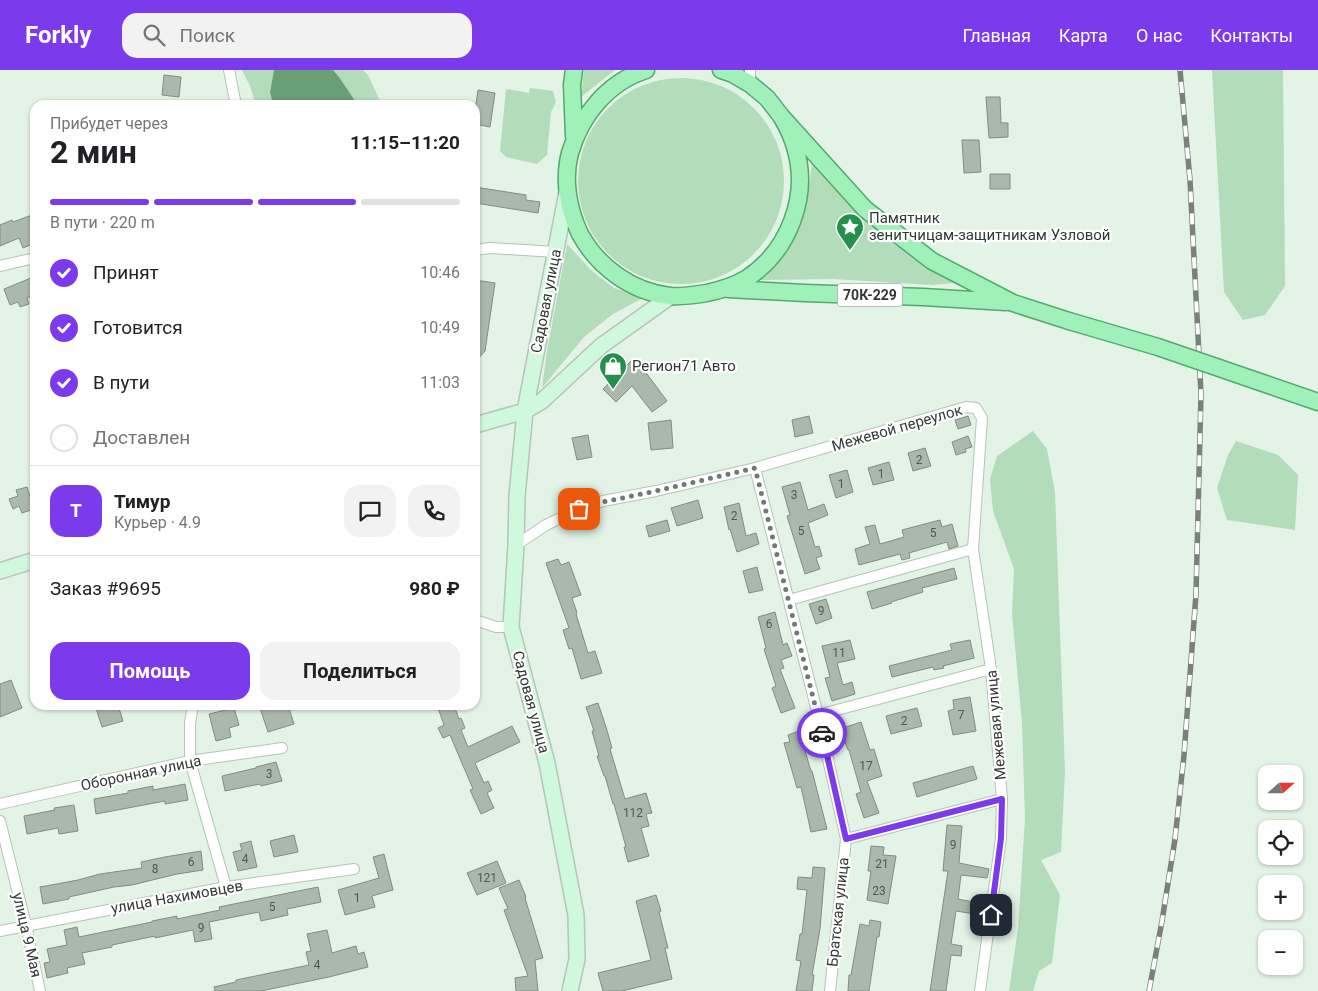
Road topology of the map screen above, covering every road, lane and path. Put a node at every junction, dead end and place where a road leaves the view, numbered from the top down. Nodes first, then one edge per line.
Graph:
1 (229, 70) edge
2 (574, 70) edge
3 (646, 70) edge
4 (721, 70) edge
5 (740, 70) edge
6 (750, 77) edge
7 (235, 100) edge
8 (781, 116) junction
9 (574, 141) junction
10 (568, 191) junction
11 (480, 249) edge
12 (556, 252) junction
13 (30, 259) edge
14 (0, 266) edge
15 (726, 288) junction
16 (671, 296) junction
17 (1013, 303) junction
18 (1318, 402) edge
19 (525, 411) junction
20 (480, 424) edge
21 (755, 468) junction
22 (516, 545) junction
23 (973, 548) junction
24 (30, 562) edge
25 (0, 571) edge
26 (789, 600) junction
27 (480, 622) edge
28 (511, 627) junction
29 (991, 669) junction
30 (193, 710) edge
31 (818, 715) junction
32 (282, 748) dead end
33 (190, 760) junction
34 (1002, 799) junction
35 (0, 804) edge
36 (0, 821) edge
37 (846, 839) junction
38 (354, 869) dead end
39 (226, 887) junction
40 (26, 926) junction
41 (0, 931) edge
42 (40, 991) edge
43 (570, 991) edge
44 (830, 991) edge
45 (980, 991) edge

1 - 7 street
2 - 9 main road, 70К-229
3 - 9 main road, 70К-229
4 - 6 main road, 70К-229
5 - 6 main road, 70К-229
6 - 8 main road, 70К-229
8 - 15 main road, 70К-229
8 - 17 main road, 70К-229
9 - 10 main road, 70К-229
10 - 12 main road, Садовая улица
10 - 16 main road, 70К-229
11 - 12 street
12 - 19 main road, Садовая улица
13 - 14 street
15 - 16 main road, 70К-229
15 - 17 main road, 70К-229
16 - 19 main road
17 - 18 main road, 70К-229, bridge
19 - 20 main road
19 - 22 main road, Садовая улица
21 - 22 street
21 - 23 street, Межевой переулок
21 - 26 street, Братская улица
22 - 28 main road, Садовая улица
23 - 26 street
23 - 29 street, Межевая улица
24 - 25 main road
26 - 31 street, Братская улица
27 - 28 street
28 - 43 main road, Садовая улица
29 - 31 street
29 - 34 street, Межевая улица
30 - 33 street
31 - 37 street, Братская улица
32 - 33 street, Оборонная улица
33 - 35 street, Оборонная улица
33 - 39 street
34 - 37 street
34 - 45 street, Межевая улица
36 - 40 street, улица 9 Мая
37 - 44 street, Братская улица
38 - 39 street, улица Нахимовцев
39 - 40 street, улица Нахимовцев
40 - 41 street, улица Нахимовцев
40 - 42 street, улица 9 Мая

